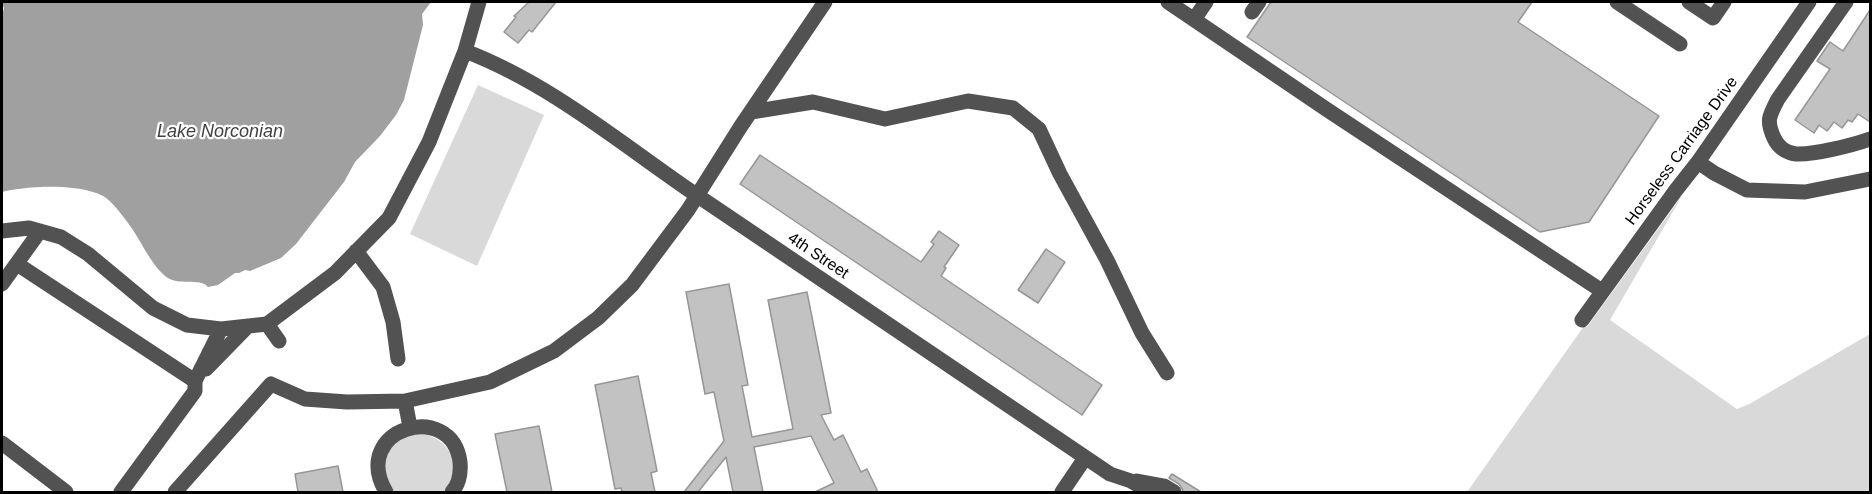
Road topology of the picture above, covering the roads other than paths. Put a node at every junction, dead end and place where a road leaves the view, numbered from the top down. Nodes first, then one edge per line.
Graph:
1 (479, 2) edge
2 (825, 2) edge
3 (1168, 2) edge
4 (1206, 2) edge
5 (1617, 2) edge
6 (1689, 2) edge
7 (1724, 2) edge
8 (1809, 2) edge
9 (1846, 2) edge
10 (1195, 18) junction
11 (1680, 44) dead end
12 (465, 51) junction
13 (751, 112) junction
14 (1870, 139) edge
15 (1698, 162) junction
16 (1870, 179) edge
17 (697, 195) junction
18 (2, 231) edge
19 (40, 231) junction
20 (356, 251) junction
21 (17, 264) junction
22 (2, 284) edge
23 (1602, 291) junction
24 (1582, 320) dead end
25 (267, 324) junction
26 (248, 326) junction
27 (221, 329) junction
28 (279, 341) dead end
29 (398, 359) dead end
30 (1167, 373) dead end
31 (195, 381) junction
32 (405, 401) junction
33 (410, 427) junction
34 (7, 447) edge
35 (1085, 458) junction
36 (1133, 487) edge
37 (66, 492) edge
38 (121, 492) edge
39 (175, 492) edge
40 (386, 492) edge
41 (452, 492) edge
42 (1062, 492) edge
43 (1150, 492) edge
44 (1174, 492) edge

1 - 12 street
2 - 13 street
3 - 10 street
4 - 10 street
5 - 11 street
6 - 7 street
8 - 15 street, Horseless Carriage Drive
9 - 14 street
10 - 23 street
12 - 17 street, 4th Street
12 - 20 street
13 - 17 street
13 - 30 street
15 - 16 street
15 - 23 street, Horseless Carriage Drive
17 - 32 street
17 - 35 street, 4th Street
18 - 19 street
19 - 21 street
19 - 27 street
20 - 25 street
20 - 29 street
21 - 22 street
21 - 31 street
23 - 24 street, Horseless Carriage Drive
25 - 26 street
25 - 28 street
26 - 27 street
26 - 31 street
27 - 31 street
31 - 38 street
32 - 33 street
32 - 39 street
33 - 40 street
33 - 41 street
34 - 37 street
35 - 36 street, 4th Street
35 - 42 street
36 - 43 street
36 - 44 street

